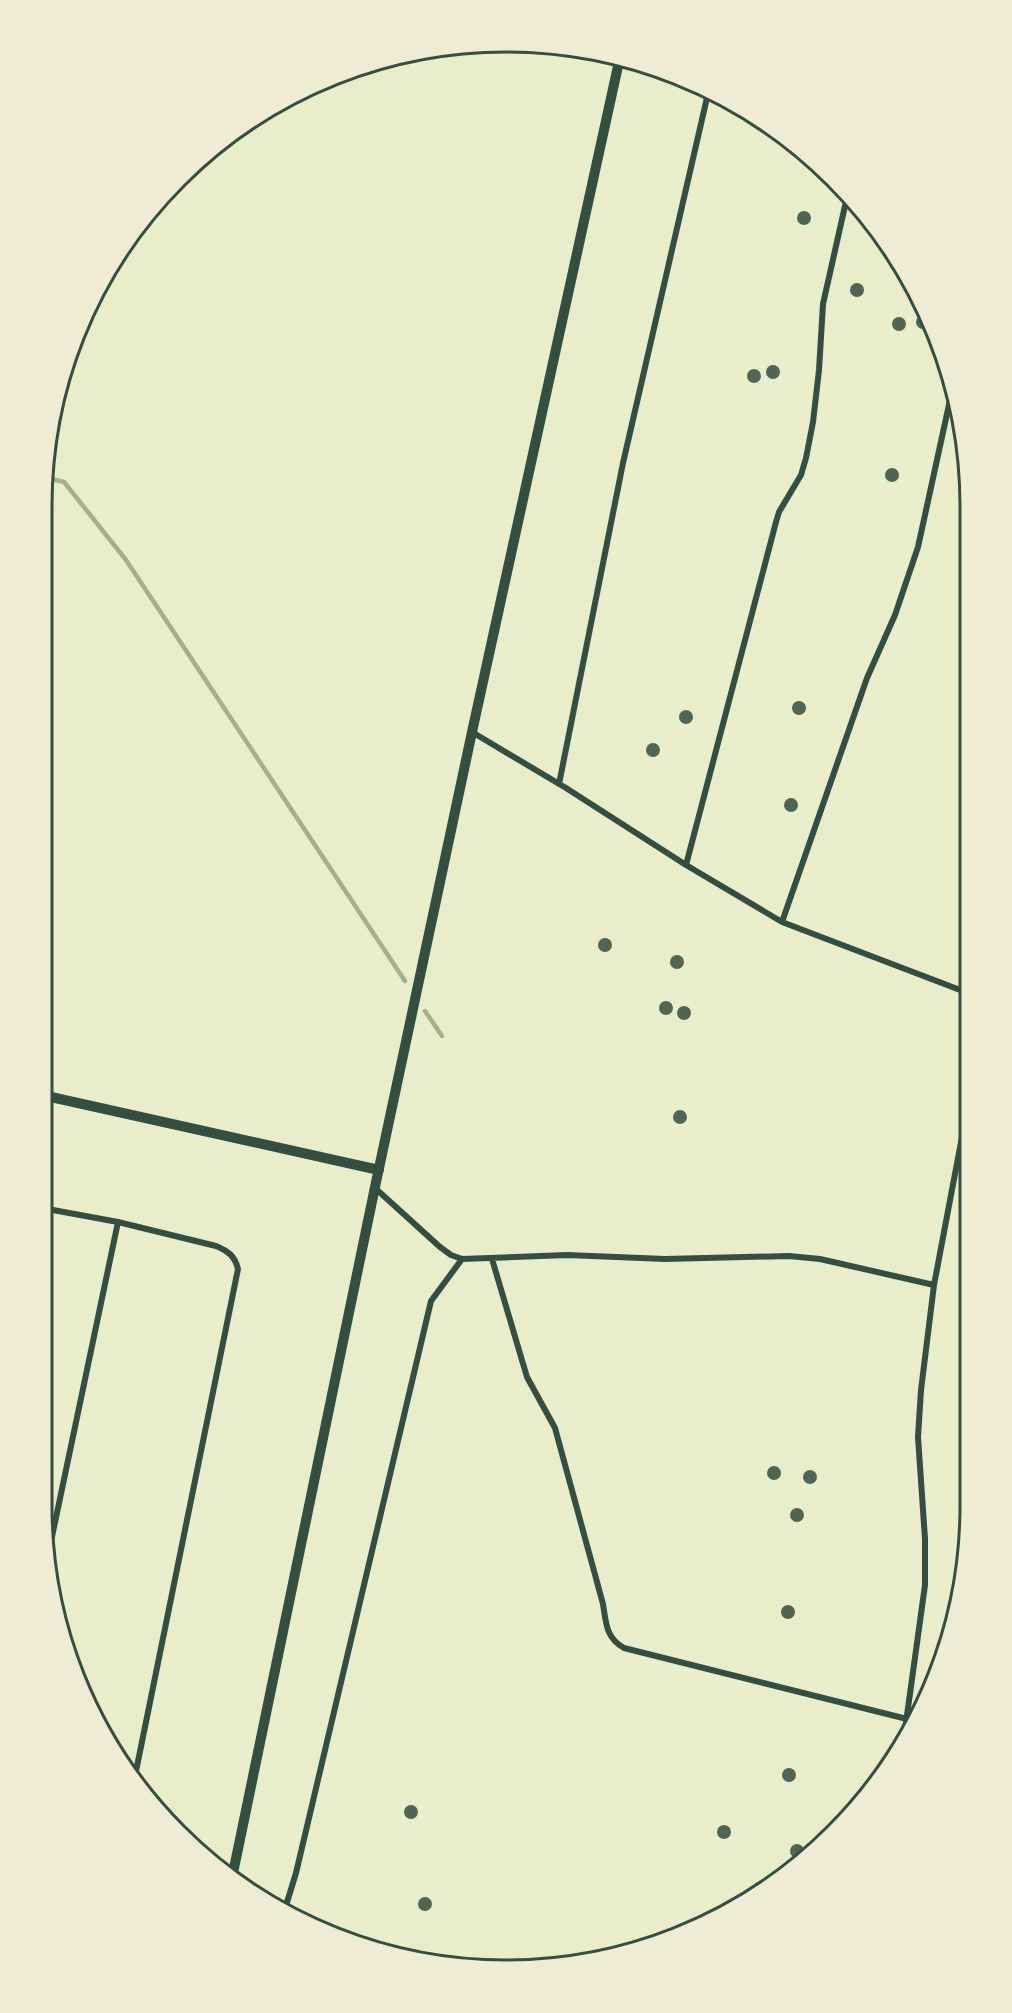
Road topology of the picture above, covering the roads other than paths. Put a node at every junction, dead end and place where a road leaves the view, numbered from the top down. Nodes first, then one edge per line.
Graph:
1 (618, 67) edge
2 (707, 99) edge
3 (845, 205) edge
4 (948, 405) edge
5 (472, 732) junction
6 (559, 784) junction
7 (686, 865) junction
8 (782, 922) junction
9 (960, 990) edge
10 (52, 1097) edge
11 (960, 1147) edge
12 (379, 1170) junction
13 (375, 1187) junction
14 (52, 1210) edge
15 (118, 1222) junction
16 (462, 1259) junction
17 (492, 1259) junction
18 (934, 1285) junction
19 (53, 1533) edge
20 (907, 1719) joint
21 (136, 1769) edge
22 (234, 1870) edge
23 (286, 1904) edge

1 - 5 street
2 - 6 street
3 - 7 street
4 - 8 street
5 - 6 street
5 - 12 street
6 - 7 street
7 - 8 street
8 - 9 street
10 - 12 street
11 - 18 street
12 - 13 street
13 - 16 street
13 - 22 street
14 - 15 street
15 - 19 street
15 - 21 street
16 - 17 street
16 - 23 street
17 - 18 street
17 - 20 street
18 - 20 street

